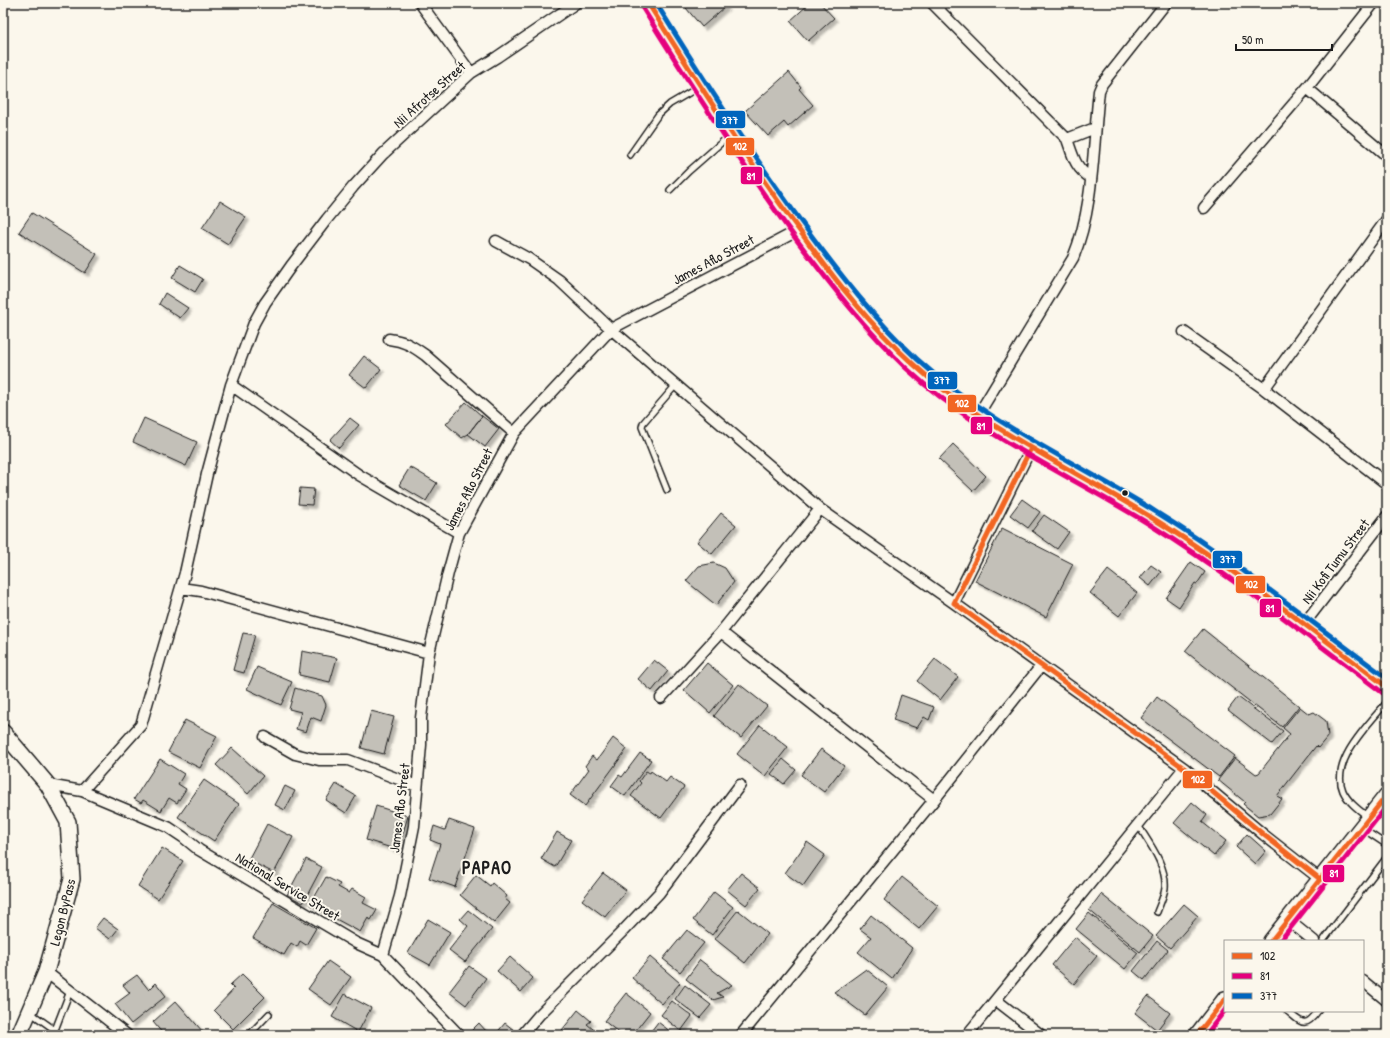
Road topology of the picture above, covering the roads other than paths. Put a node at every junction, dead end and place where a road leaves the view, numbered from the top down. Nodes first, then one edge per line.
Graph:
1 (420, 3) edge
2 (576, 3) edge
3 (648, 3) edge
4 (932, 3) edge
5 (1374, 3) edge
6 (1162, 5) edge
7 (471, 73) junction
8 (700, 86) junction
9 (1307, 88) junction
10 (1095, 128) junction
11 (730, 134) junction
12 (1066, 139) junction
13 (630, 155) dead end
14 (1387, 156) edge
15 (1091, 178) junction
16 (670, 190) dead end
17 (1204, 208) dead end
18 (1387, 219) edge
19 (799, 230) junction
20 (496, 240) dead end
21 (611, 329) junction
22 (1184, 332) dead end
23 (389, 339) dead end
24 (676, 384) junction
25 (231, 386) junction
26 (1264, 389) junction
27 (978, 415) junction
28 (514, 433) junction
29 (1031, 448) junction
30 (1387, 484) edge
31 (666, 490) dead end
32 (820, 509) junction
33 (1387, 516) edge
34 (459, 533) junction
35 (181, 588) junction
36 (954, 603) junction
37 (1304, 624) junction
38 (721, 632) junction
39 (430, 653) junction
40 (1041, 666) junction
41 (1387, 687) edge
42 (662, 698) dead end
43 (1387, 702) edge
44 (3, 732) edge
45 (265, 737) dead end
46 (1184, 768) junction
47 (48, 785) junction
48 (740, 785) dead end
49 (417, 786) junction
50 (82, 791) junction
51 (1387, 796) edge
52 (934, 800) junction
53 (1365, 823) junction
54 (1138, 824) junction
55 (1387, 845) edge
56 (1387, 857) edge
57 (1320, 879) junction
58 (1157, 912) dead end
59 (1288, 920) junction
60 (1272, 940) edge
61 (1313, 940) edge
62 (1324, 940) edge
63 (383, 955) junction
64 (46, 972) junction
65 (1364, 982) edge
66 (70, 991) junction
67 (996, 1000) junction
68 (1387, 1000) edge
69 (1224, 1001) edge
70 (29, 1012) junction
71 (1288, 1012) edge
72 (1317, 1012) edge
73 (269, 1014) dead end
74 (54, 1032) edge
75 (20, 1035) edge
76 (127, 1035) edge
77 (249, 1035) edge
78 (459, 1035) edge
79 (522, 1035) edge
80 (741, 1035) edge
81 (967, 1035) edge
82 (1041, 1035) edge
83 (1197, 1035) edge

1 - 7 street
2 - 7 street, Nii Afrotse Street
3 - 8 street
4 - 12 street
5 - 9 street
6 - 10 street
7 - 25 street, Nii Afrotse Street
8 - 11 street
8 - 13 lane
9 - 14 street
9 - 17 street
10 - 12 street
10 - 15 street
11 - 16 lane
11 - 19 street
12 - 15 street
15 - 27 street
18 - 26 street
19 - 21 street, James Aflo Street
19 - 27 street
20 - 21 street
21 - 24 street
21 - 28 street, James Aflo Street
22 - 26 street
23 - 28 street
24 - 31 lane
24 - 32 street
25 - 34 street
25 - 35 street, Nii Afrotse Street
26 - 30 street
27 - 29 street
28 - 34 street, James Aflo Street
29 - 36 street
29 - 37 street
32 - 36 street
32 - 38 street
33 - 37 street, Nii Kofi Tumu Street
34 - 39 street, James Aflo Street
35 - 39 street
35 - 50 street, Nii Afrotse Street
36 - 40 street
37 - 41 street
38 - 42 street
38 - 52 street
39 - 49 street, James Aflo Street
40 - 46 street
40 - 52 street
43 - 53 lane
44 - 47 street, Legon ByPass
45 - 49 street
46 - 54 street
46 - 57 street
47 - 50 street, National Service Street
47 - 64 street, Legon ByPass
48 - 79 street
49 - 63 street, James Aflo Street
50 - 63 street, National Service Street
51 - 53 street
52 - 80 street
53 - 55 lane
53 - 57 street
54 - 58 lane
54 - 67 street
56 - 62 lane
57 - 59 street
59 - 60 street
59 - 61 street
63 - 78 street, National Service Street
64 - 66 street
64 - 70 street, Legon ByPass
65 - 68 street
66 - 74 lane
66 - 76 street
67 - 81 street
67 - 82 street
69 - 83 street
70 - 74 lane
70 - 75 street, Legon ByPass
71 - 72 lane
73 - 77 lane

